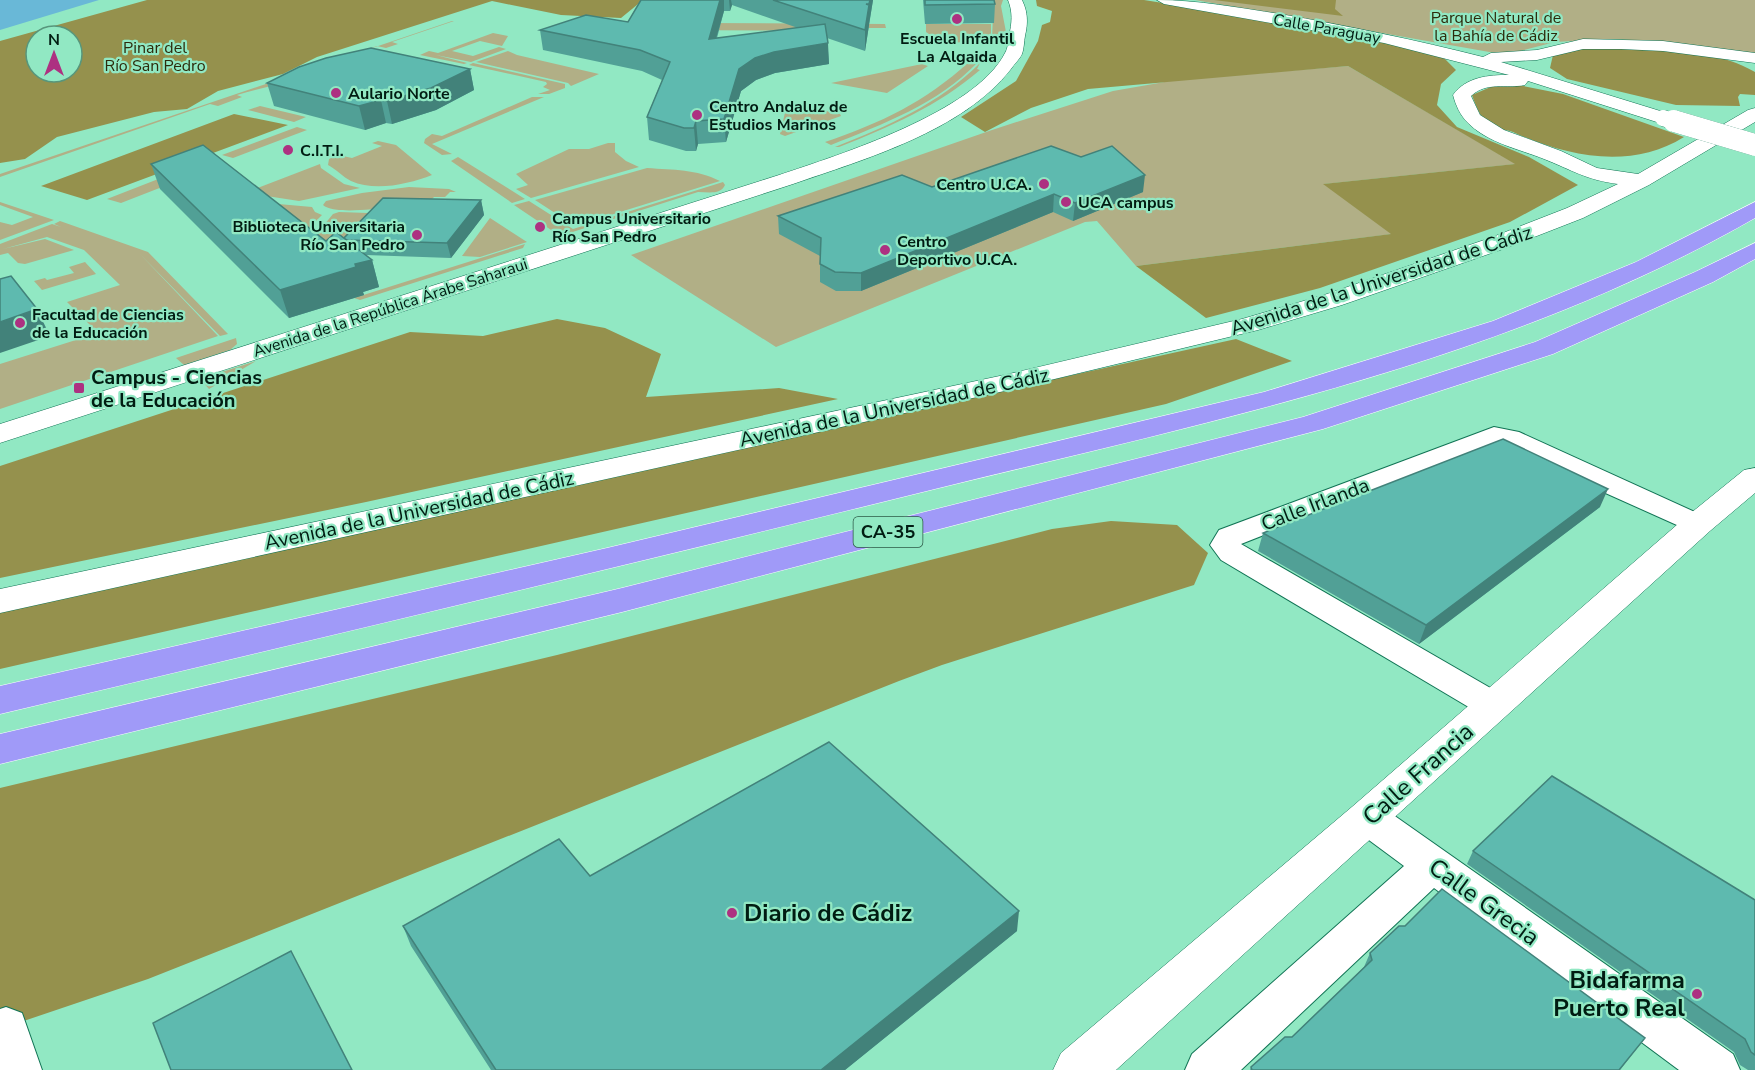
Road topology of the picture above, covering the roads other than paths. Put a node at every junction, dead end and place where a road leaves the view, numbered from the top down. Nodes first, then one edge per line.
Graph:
1 (1017, 0) edge
2 (1164, 0) edge
3 (1545, 53) junction
4 (1717, 54) junction
5 (1453, 55) junction
6 (1755, 58) edge
7 (1755, 65) edge
8 (1477, 83) junction
9 (1557, 85) junction
10 (1755, 114) edge
11 (1755, 145) edge
12 (1678, 160) junction
13 (1587, 166) junction
14 (1642, 181) junction
15 (1598, 201) junction
16 (1755, 209) edge
17 (1755, 250) edge
18 (0, 434) edge
19 (1755, 477) edge
20 (1698, 524) junction
21 (0, 601) edge
22 (0, 700) edge
23 (1494, 706) junction
24 (0, 749) edge
25 (1368, 818) junction
26 (1432, 865) junction
27 (1697, 1064) edge
28 (1079, 1070) edge
29 (1208, 1070) edge

1 - 18 street, Avenida de la República Árabe Saharaui
2 - 5 street, Calle Paraguay
3 - 4 street
3 - 5 street
3 - 9 street
4 - 6 street
4 - 7 street
5 - 8 street
5 - 9 street
8 - 9 street
8 - 13 street
9 - 11 street, bridge
10 - 12 street, Avenida de la Universidad de Cádiz
12 - 13 street
12 - 14 street, Avenida de la Universidad de Cádiz
13 - 14 street
13 - 15 street
14 - 15 street, Avenida de la Universidad de Cádiz
15 - 21 street, Avenida de la Universidad de Cádiz
16 - 22 highway, CA-35
17 - 24 highway, CA-35
19 - 20 street, Calle Francia
20 - 23 street, Calle Francia
20 - 23 street, Calle Irlanda
23 - 25 street, Calle Francia
25 - 26 street, Calle Grecia
25 - 28 street, Calle Francia
26 - 27 street, Calle Grecia
26 - 29 street

